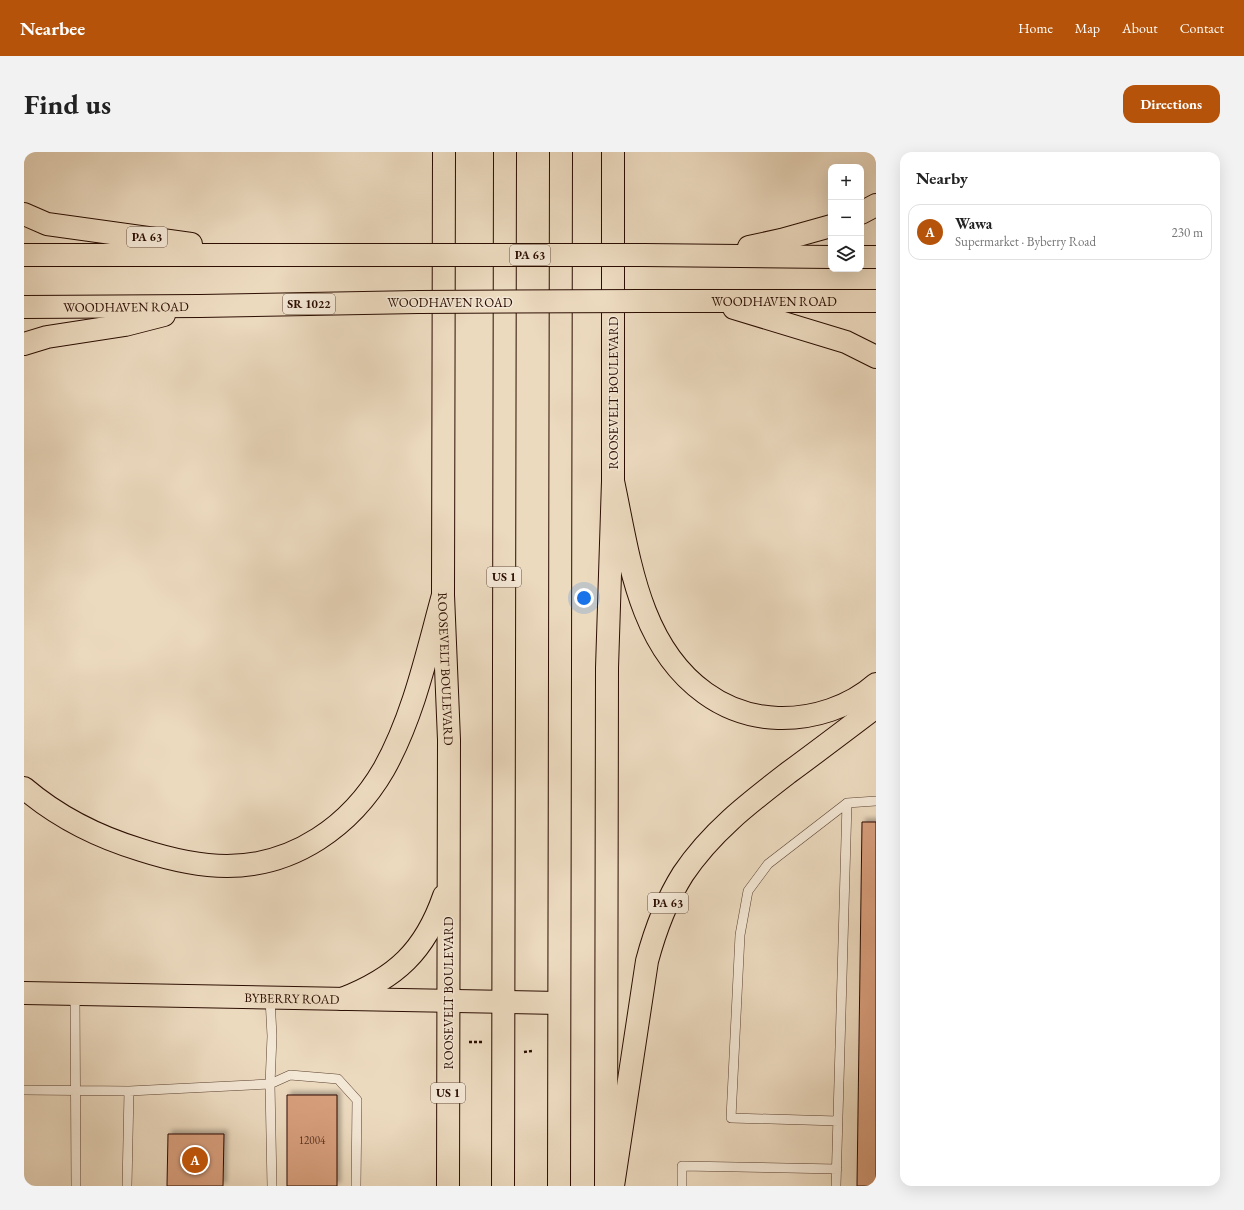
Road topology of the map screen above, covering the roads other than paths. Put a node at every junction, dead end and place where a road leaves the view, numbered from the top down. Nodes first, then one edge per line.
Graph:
1 (444, 152) edge
2 (505, 152) edge
3 (561, 152) edge
4 (613, 152) edge
5 (876, 206) edge
6 (864, 212) edge
7 (24, 214) edge
8 (828, 227) edge
9 (24, 255) edge
10 (271, 255) junction
11 (704, 256) junction
12 (828, 256) edge
13 (864, 257) edge
14 (876, 257) edge
15 (710, 301) junction
16 (876, 301) edge
17 (200, 306) junction
18 (24, 308) edge
19 (24, 344) edge
20 (876, 357) edge
21 (613, 481) junction
22 (443, 595) junction
23 (876, 684) edge
24 (876, 707) edge
25 (24, 788) edge
26 (876, 801) edge
27 (847, 803) junction
28 (449, 884) junction
29 (24, 993) edge
30 (75, 994) junction
31 (270, 998) junction
32 (342, 999) junction
33 (448, 1001) junction
34 (503, 1002) junction
35 (559, 1003) junction
36 (270, 1084) junction
37 (24, 1090) edge
38 (76, 1090) junction
39 (129, 1091) junction
40 (838, 1121) junction
41 (837, 1169) junction
42 (76, 1186) edge
43 (127, 1186) edge
44 (272, 1186) edge
45 (356, 1186) edge
46 (448, 1186) edge
47 (503, 1186) edge
48 (559, 1186) edge
49 (606, 1186) edge
50 (613, 1186) edge
51 (682, 1186) edge
52 (836, 1186) edge

1 - 22 main road, ROOSEVELT BOULEVARD / US 1
2 - 34 main road, US 1
3 - 35 main road
4 - 21 main road, ROOSEVELT BOULEVARD
5 - 6 main road
7 - 10 main road, PA 63
8 - 11 main road
9 - 10 main road
10 - 11 main road, PA 63, bridge
11 - 12 main road, PA 63
13 - 14 main road
15 - 16 main road, WOODHAVEN ROAD
15 - 17 main road, WOODHAVEN ROAD / SR 1022, bridge
15 - 20 main road
17 - 18 main road, WOODHAVEN ROAD
17 - 19 main road
21 - 23 main road
21 - 49 main road, ROOSEVELT BOULEVARD
22 - 25 main road
22 - 28 main road, ROOSEVELT BOULEVARD / US 1
24 - 50 main road, PA 63
26 - 27 lane
27 - 40 lane
27 - 40 lane
28 - 32 main road
28 - 33 main road, ROOSEVELT BOULEVARD / US 1
29 - 30 main road, BYBERRY ROAD
30 - 31 main road, BYBERRY ROAD
30 - 38 lane
31 - 32 main road, BYBERRY ROAD
31 - 36 lane
32 - 33 main road, BYBERRY ROAD
33 - 34 main road, BYBERRY ROAD
33 - 46 main road, ROOSEVELT BOULEVARD / US 1
34 - 35 main road, BYBERRY ROAD
34 - 47 main road, US 1
35 - 48 main road
36 - 39 lane
36 - 44 lane
36 - 45 lane
37 - 38 lane
38 - 39 lane
38 - 42 lane
39 - 43 lane
40 - 41 lane
41 - 51 lane
41 - 52 lane

